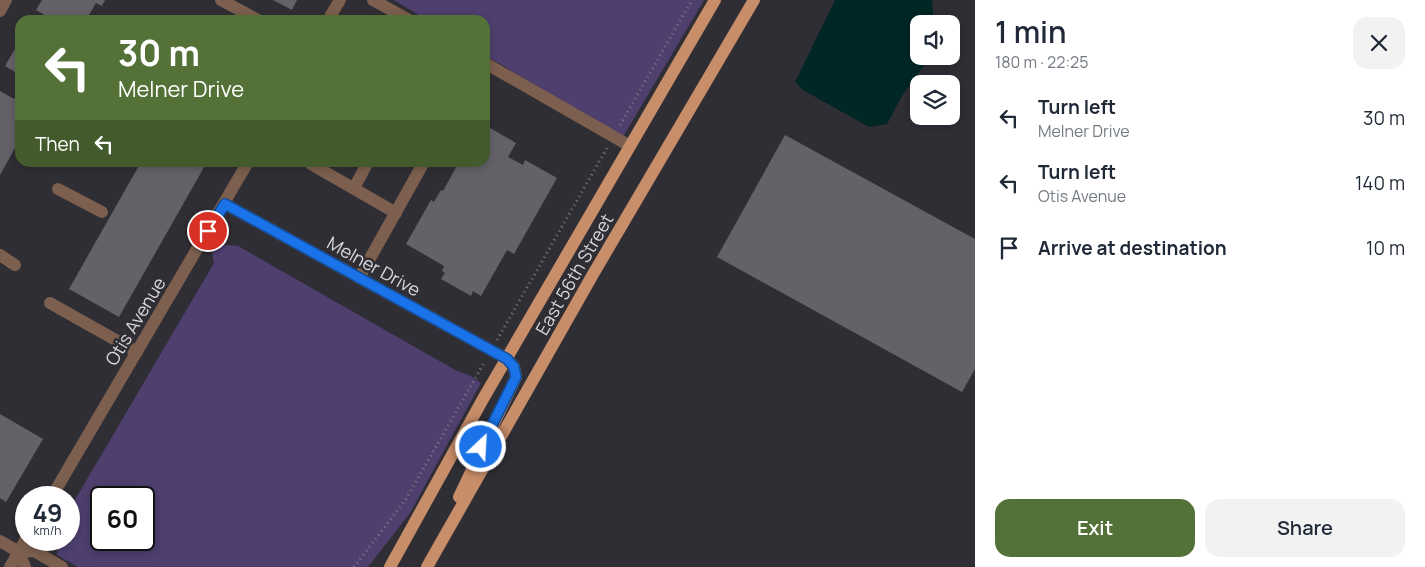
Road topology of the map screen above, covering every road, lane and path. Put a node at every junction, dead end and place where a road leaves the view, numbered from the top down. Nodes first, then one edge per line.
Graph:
1 (6, 0) edge
2 (221, 0) edge
3 (340, 0) edge
4 (373, 0) edge
5 (692, 0) edge
6 (715, 0) edge
7 (754, 0) edge
8 (0, 11) edge
9 (249, 15) edge
10 (331, 15) edge
11 (396, 15) edge
12 (490, 65) edge
13 (614, 136) junction
14 (630, 146) junction
15 (245, 167) edge
16 (316, 167) edge
17 (365, 167) edge
18 (421, 167) edge
19 (354, 188) junction
20 (58, 189) dead end
21 (225, 204) junction
22 (102, 212) dead end
23 (396, 213) junction
24 (0, 255) edge
25 (15, 265) dead end
26 (359, 278) junction
27 (50, 303) dead end
28 (491, 350) junction
29 (137, 352) junction
30 (507, 359) junction
31 (58, 486) edge
32 (0, 541) edge
33 (438, 547) junction
34 (19, 552) junction
35 (429, 566) edge
36 (10, 567) edge
37 (25, 567) edge
38 (62, 567) edge
39 (354, 567) edge
40 (390, 567) edge

1 - 8 street
2 - 9 street
3 - 10 street
4 - 11 street
5 - 13 path
6 - 14 main road, East 56th Street
7 - 33 main road, East 56th Street
12 - 13 street
13 - 14 street
13 - 28 path
14 - 30 main road, East 56th Street
15 - 21 street, Otis Avenue
16 - 19 street
17 - 19 street
18 - 23 street
19 - 23 street
20 - 22 street
21 - 26 street, Melner Drive
21 - 29 street, Otis Avenue
23 - 26 street
24 - 25 street
26 - 28 street, Melner Drive
27 - 29 street
28 - 30 street, Melner Drive
28 - 39 path
29 - 31 street, Otis Avenue
30 - 33 main road
30 - 40 main road, East 56th Street
32 - 34 street
33 - 35 main road, East 56th Street
34 - 36 street
34 - 37 street
34 - 38 street

